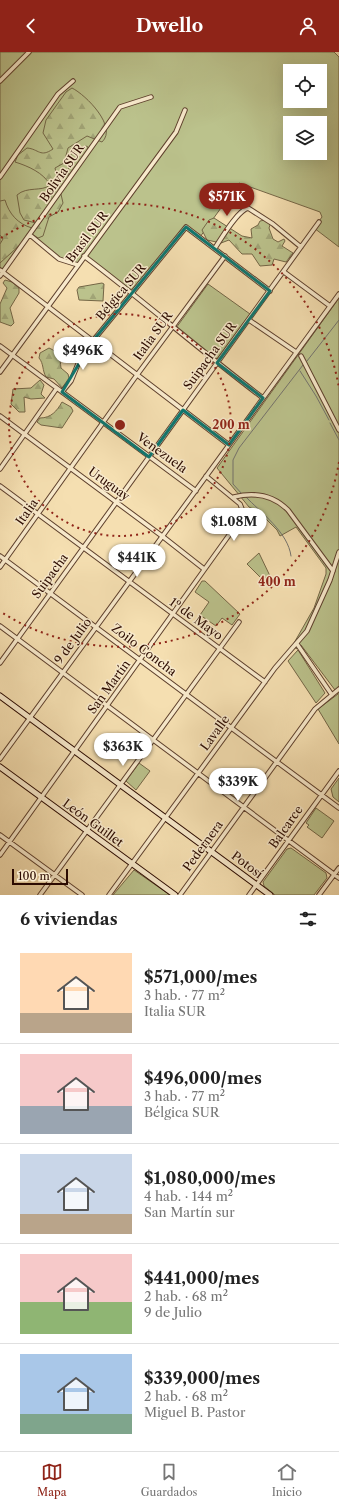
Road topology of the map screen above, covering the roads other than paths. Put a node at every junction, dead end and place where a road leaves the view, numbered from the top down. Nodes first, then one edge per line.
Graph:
1 (29, 52) edge
2 (0, 81) edge
3 (73, 81) dead end
4 (151, 97) dead end
5 (185, 110) dead end
6 (0, 177) edge
7 (318, 222) dead end
8 (30, 235) junction
9 (301, 247) junction
10 (214, 248) junction
11 (84, 256) junction
12 (225, 256) junction
13 (78, 265) junction
14 (2, 271) edge
15 (284, 272) junction
16 (0, 276) edge
17 (270, 291) junction
18 (132, 293) junction
19 (339, 294) edge
20 (330, 306) junction
21 (47, 307) junction
22 (249, 320) junction
23 (173, 328) junction
24 (92, 342) junction
25 (0, 346) edge
26 (296, 352) junction
27 (12, 356) junction
28 (301, 356) dead end
29 (217, 364) junction
30 (0, 372) edge
31 (137, 375) junction
32 (57, 388) junction
33 (62, 392) junction
34 (264, 398) junction
35 (183, 410) junction
36 (0, 416) edge
37 (103, 423) junction
38 (339, 430) edge
39 (24, 434) junction
40 (229, 445) junction
41 (149, 457) junction
42 (71, 468) junction
43 (0, 469) edge
44 (206, 476) junction
45 (0, 486) edge
46 (196, 491) junction
47 (234, 498) junction
48 (117, 502) junction
49 (38, 514) junction
50 (162, 536) junction
51 (83, 548) junction
52 (339, 552) edge
53 (0, 556) edge
54 (6, 560) junction
55 (0, 567) edge
56 (204, 569) junction
57 (333, 571) junction
58 (129, 581) junction
59 (50, 593) junction
60 (173, 614) junction
61 (239, 622) dead end
62 (0, 626) edge
63 (96, 627) junction
64 (17, 639) junction
65 (297, 644) junction
66 (220, 648) junction
67 (141, 660) junction
68 (0, 663) edge
69 (62, 673) junction
70 (265, 682) junction
71 (339, 689) edge
72 (186, 693) junction
73 (332, 695) junction
74 (0, 696) edge
75 (107, 706) junction
76 (29, 718) junction
77 (231, 727) junction
78 (152, 740) junction
79 (74, 751) junction
80 (0, 759) edge
81 (276, 761) junction
82 (0, 767) edge
83 (339, 771) edge
84 (198, 773) junction
85 (120, 784) junction
86 (322, 794) junction
87 (41, 797) junction
88 (243, 808) junction
89 (339, 808) edge
90 (165, 818) junction
91 (86, 830) junction
92 (0, 834) edge
93 (9, 841) junction
94 (288, 841) junction
95 (212, 851) junction
96 (0, 855) edge
97 (132, 864) junction
98 (339, 868) edge
99 (54, 875) junction
100 (334, 875) junction
101 (339, 878) edge
102 (257, 885) junction
103 (40, 895) edge
104 (82, 895) edge
105 (109, 895) edge
106 (175, 895) edge
107 (180, 895) edge
108 (249, 895) edge
109 (270, 895) edge
110 (319, 895) edge

1 - 2 street
3 - 6 street
4 - 8 street, Bolivia SUR
5 - 11 street, Brasil SUR
7 - 9 street, Suipacha SUR
8 - 13 street
8 - 14 street, Bolivia SUR
9 - 10 street
9 - 15 street, Suipacha SUR
10 - 12 street
10 - 18 street, Bélgica SUR
11 - 13 street, Brasil SUR
11 - 18 street
12 - 17 street
12 - 23 street, Italia SUR
13 - 21 street, Brasil SUR
14 - 16 street, Bolivia SUR
14 - 21 street
15 - 17 street, Suipacha SUR
15 - 20 street
17 - 22 street, Suipacha SUR
18 - 23 street
18 - 24 street, Bélgica SUR
19 - 20 street, 9 de Julio
20 - 26 street, 9 de Julio
21 - 24 street
21 - 27 street, Brasil SUR
22 - 26 street
22 - 29 street, Suipacha SUR
23 - 29 street
23 - 31 street, Italia SUR
24 - 31 street
24 - 33 street, Bélgica SUR
25 - 27 street, Venezuela
26 - 34 street, 9 de Julio
27 - 30 street, Brasil SUR
27 - 32 street, Venezuela
28 - 38 street
29 - 34 street
29 - 35 street, Suipacha SUR
31 - 35 street
31 - 37 street, Italia SUR
32 - 33 street, Venezuela
32 - 39 street
33 - 37 street, Venezuela
34 - 40 street, 9 de Julio
35 - 40 street
35 - 41 street, Suipacha SUR
36 - 39 street, Uruguay
37 - 41 street, Venezuela
37 - 42 street, Italia SUR
39 - 42 street, Uruguay
39 - 43 street
40 - 44 street, 9 de Julio
41 - 46 street, Venezuela
41 - 48 street, Suipacha SUR
42 - 48 street, Uruguay
42 - 49 street, Italia
44 - 46 street, 9 de Julio
44 - 47 street
45 - 49 street, 1º de Mayo
46 - 50 street, 9 de Julio
47 - 56 street, San Martín
47 - 57 street
48 - 50 street, Uruguay
48 - 51 street, Suipacha
49 - 51 street, 1º de Mayo
49 - 54 street, Italia
50 - 56 street, Uruguay
50 - 58 street, 9 de Julio
51 - 58 street, 1º de Mayo
51 - 59 street, Suipacha
52 - 57 street, Lavalle
53 - 54 street, Zoilo Concha
54 - 55 street, Italia
54 - 59 street, Zoilo Concha
56 - 60 street, San Martín
57 - 65 street, Lavalle
58 - 60 street, 1º de Mayo
58 - 63 street, 9 de Julio
59 - 63 street, Zoilo Concha
59 - 64 street, Suipacha
60 - 66 street, 1º de Mayo
60 - 67 street, San Martín
61 - 66 street
62 - 64 street
63 - 67 street, Zoilo Concha
63 - 69 street, 9 de Julio
64 - 68 street, Suipacha
64 - 69 street
65 - 70 street, Lavalle
65 - 73 street
66 - 70 street, 1º de Mayo
66 - 72 street
67 - 72 street, Zoilo Concha
67 - 75 street, San Martín
69 - 75 street
69 - 76 street, 9 de Julio
70 - 77 street, Lavalle
71 - 73 street, Pedernera
72 - 77 street, Zoilo Concha
72 - 78 street
73 - 81 street, Pedernera
74 - 76 main road, Potosí
75 - 78 street
75 - 79 street, San Martín
76 - 79 main road, Potosí
76 - 80 street, 9 de Julio
77 - 81 street, Zoilo Concha
77 - 84 street, Lavalle
78 - 84 street
78 - 85 street
79 - 85 main road, Potosí
79 - 87 street, San Martín
81 - 86 street, Zoilo Concha
81 - 88 street, Pedernera
82 - 87 main road, León Guillet
83 - 86 street, Balcarce
84 - 88 street
84 - 90 street, Lavalle
85 - 90 main road, Potosí
85 - 91 street
86 - 89 street, Zoilo Concha
86 - 94 street, Balcarce
87 - 91 main road, León Guillet
87 - 93 street, San Martín
88 - 94 street
88 - 95 street, Pedernera
90 - 95 main road, Potosí
90 - 97 street, Lavalle
91 - 97 main road, León Guillet
91 - 99 street
92 - 93 street
93 - 96 street, San Martín
93 - 99 street
94 - 100 street
94 - 102 street, Balcarce
95 - 102 main road, Potosí
95 - 107 street, Pedernera
97 - 105 street, Lavalle
97 - 106 main road, León Guillet
98 - 100 street
99 - 103 street
99 - 104 street
100 - 101 street
100 - 110 street
102 - 108 street, Balcarce
102 - 109 main road, Potosí

